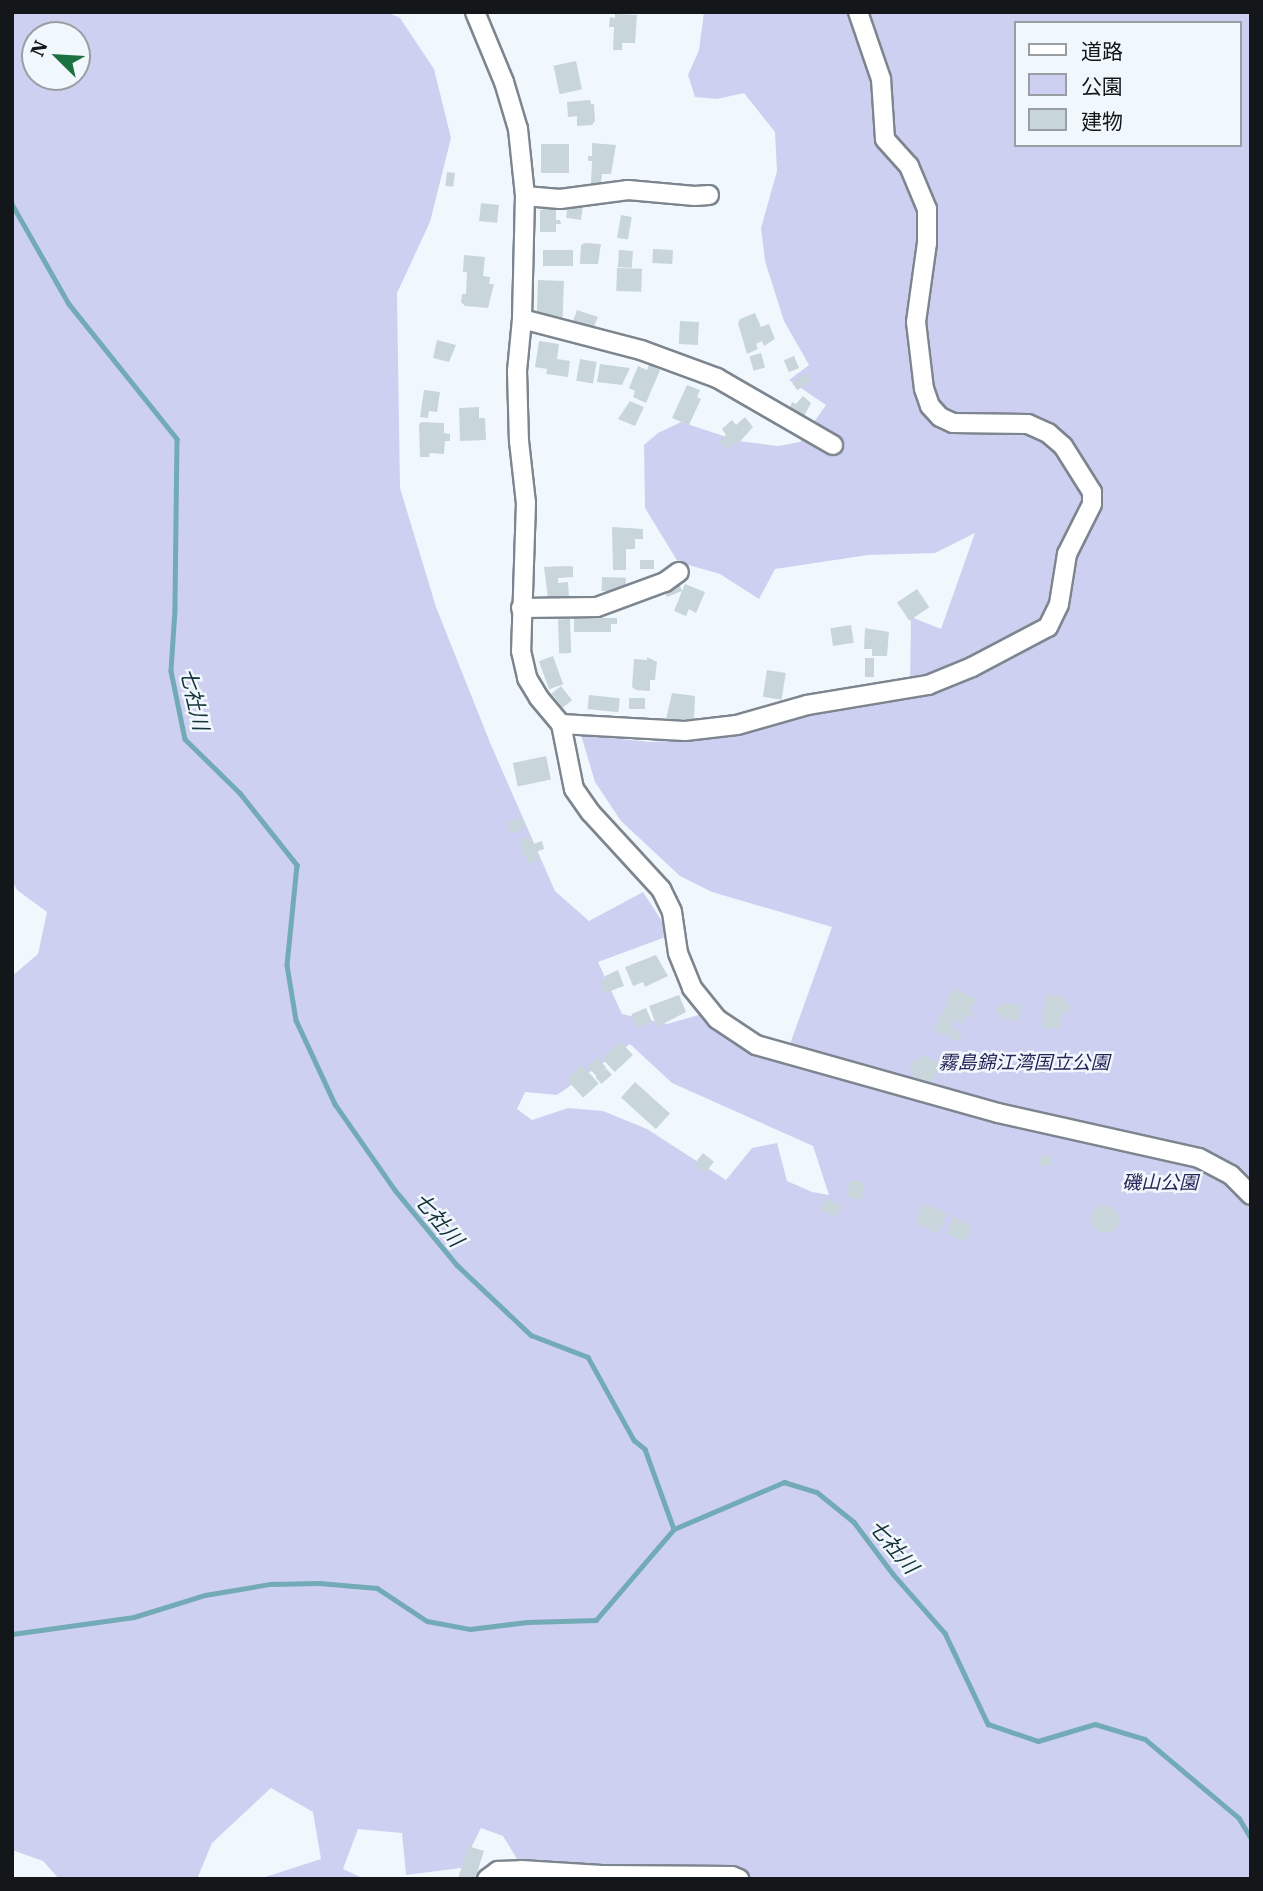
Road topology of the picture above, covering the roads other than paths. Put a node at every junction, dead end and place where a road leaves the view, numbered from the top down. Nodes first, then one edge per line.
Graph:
1 (475, 12) edge
2 (858, 12) edge
3 (709, 195) dead end
4 (525, 196) junction
5 (522, 319) junction
6 (833, 445) dead end
7 (680, 572) dead end
8 (521, 608) junction
9 (561, 724) junction
10 (1251, 1195) edge
11 (487, 1879) edge
12 (739, 1879) edge

1 - 4 street
2 - 9 street
3 - 4 street
4 - 5 street
5 - 6 street
5 - 8 street
7 - 8 street
8 - 9 street
9 - 10 street
11 - 12 street

